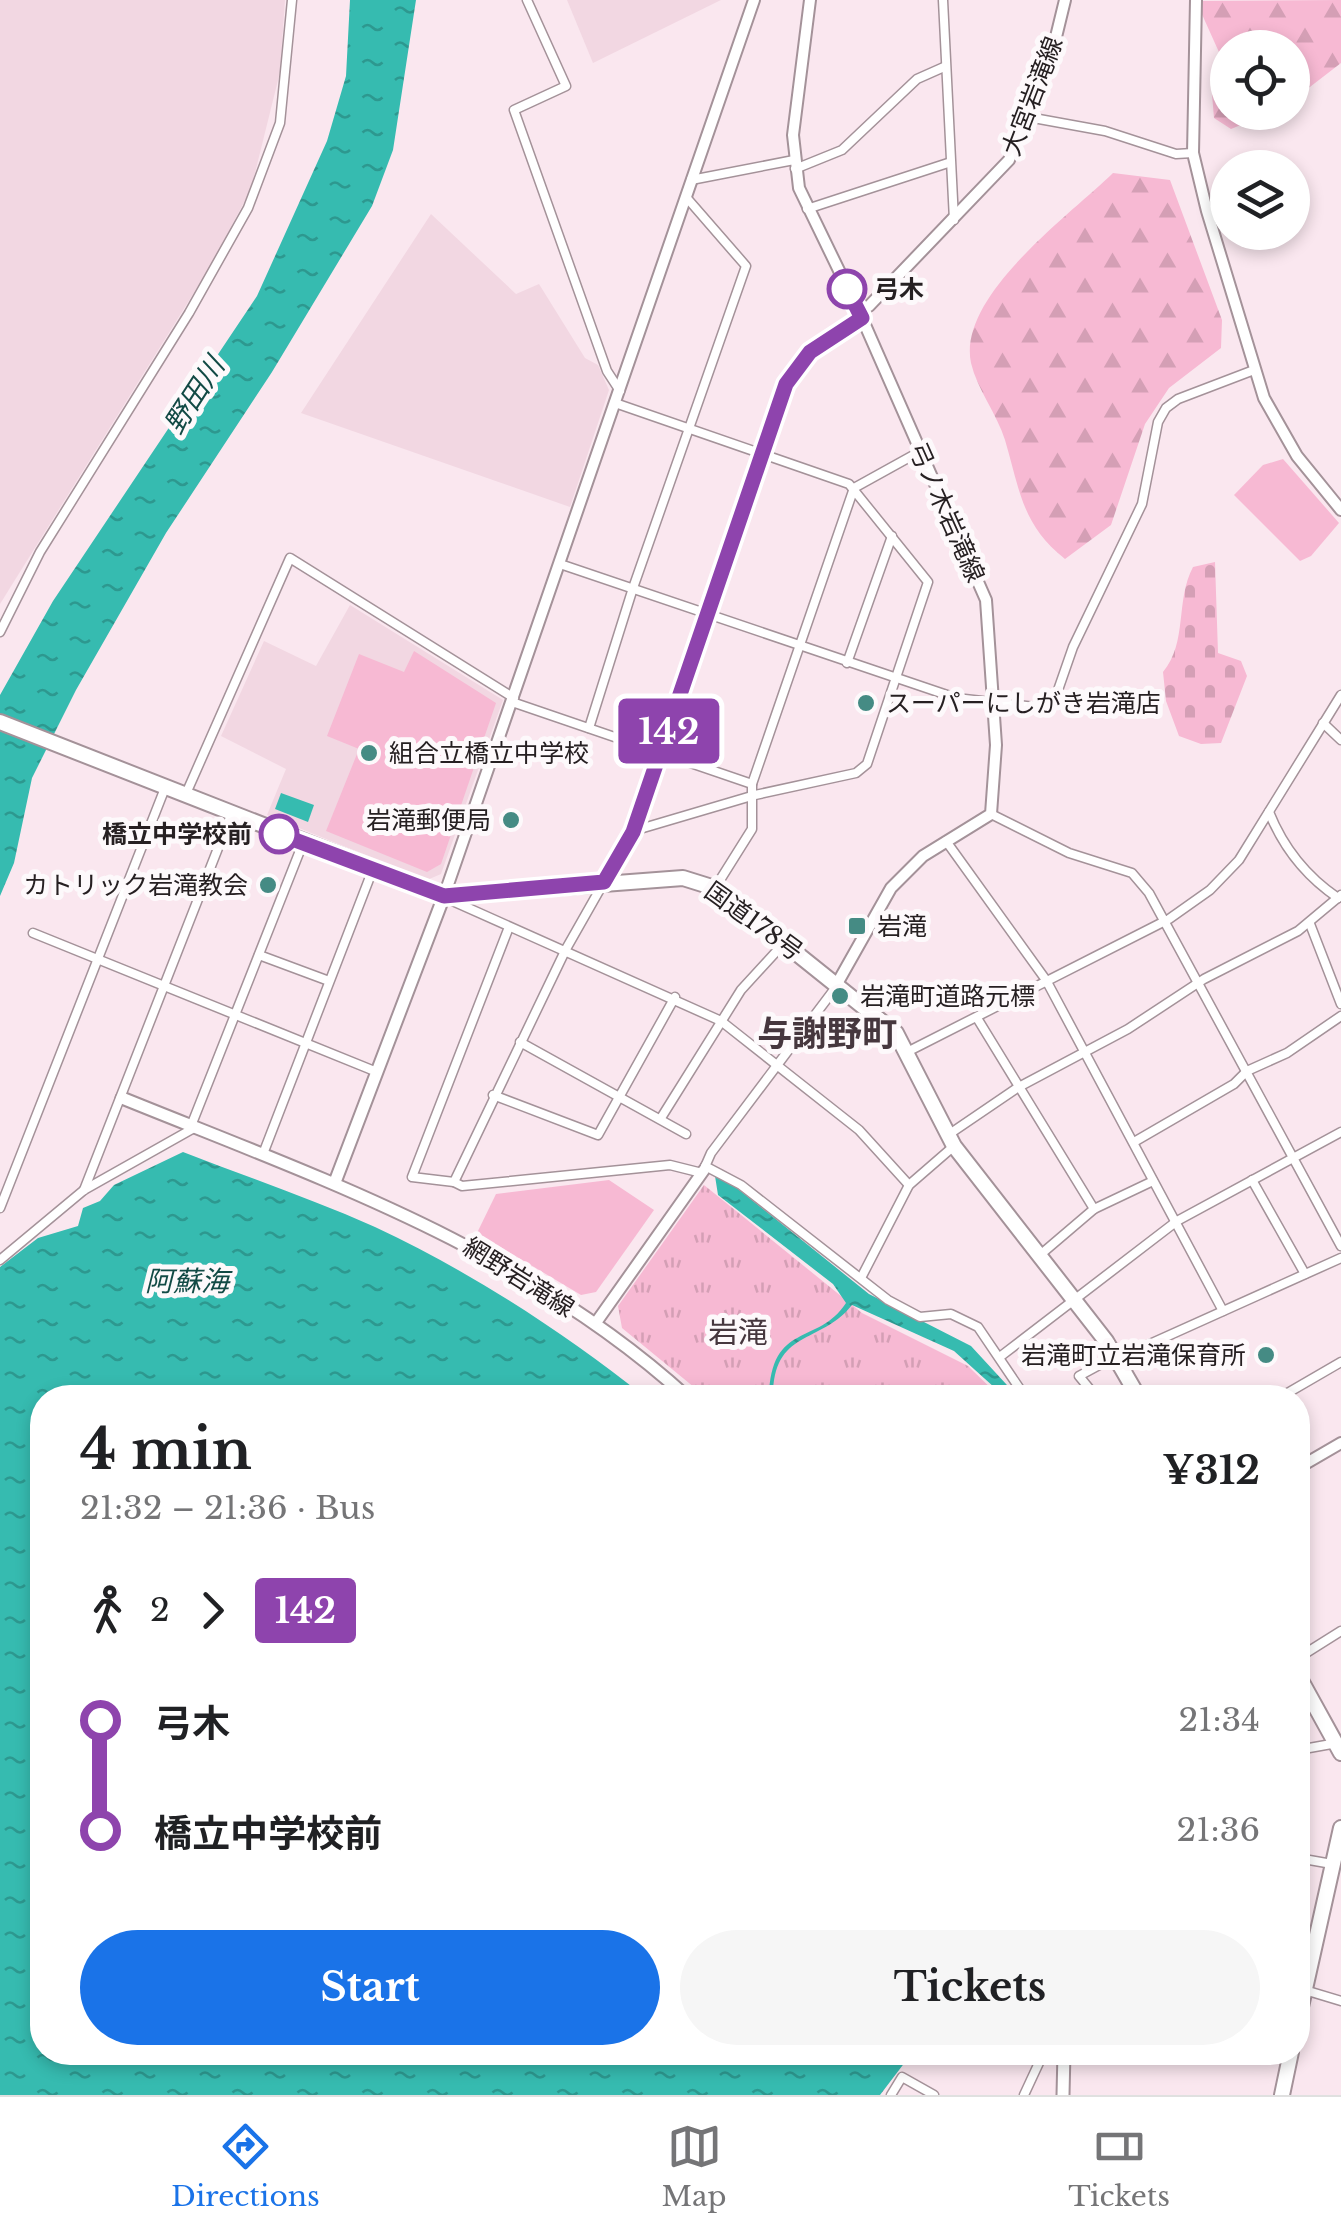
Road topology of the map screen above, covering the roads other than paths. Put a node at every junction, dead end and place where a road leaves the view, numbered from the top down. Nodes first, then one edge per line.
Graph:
1 (292, 0) edge
2 (527, 0) edge
3 (754, 0) edge
4 (810, 0) edge
5 (942, 0) edge
6 (1066, 0) edge
7 (1196, 0) edge
8 (944, 67) junction
9 (1028, 117) junction
10 (1193, 153) junction
11 (948, 164) junction
12 (795, 165) junction
13 (691, 180) junction
14 (686, 196) junction
15 (807, 210) junction
16 (954, 220) junction
17 (860, 314) junction
18 (1254, 370) junction
19 (618, 397) junction
20 (691, 429) junction
21 (919, 452) junction
22 (764, 455) junction
23 (854, 488) junction
24 (1341, 510) edge
25 (892, 536) junction
26 (560, 564) junction
27 (632, 588) junction
28 (709, 614) junction
29 (0, 632) edge
30 (802, 647) junction
31 (847, 664) junction
32 (895, 679) junction
33 (1341, 696) edge
34 (513, 700) junction
35 (992, 703) junction
36 (0, 722) edge
37 (1323, 723) junction
38 (589, 728) junction
39 (1341, 740) edge
40 (661, 753) junction
41 (752, 784) junction
42 (165, 788) junction
43 (755, 795) junction
44 (184, 796) junction
45 (1269, 812) junction
46 (991, 814) junction
47 (231, 815) junction
48 (633, 832) junction
49 (946, 841) junction
50 (303, 843) junction
51 (372, 869) junction
52 (604, 882) junction
53 (715, 888) junction
54 (444, 896) junction
55 (1339, 896) edge
56 (1164, 919) junction
57 (1310, 924) junction
58 (509, 926) junction
59 (33, 933) dead end
60 (786, 942) junction
61 (566, 949) junction
62 (259, 955) junction
63 (94, 961) junction
64 (1046, 980) junction
65 (329, 981) junction
66 (838, 982) junction
67 (1200, 984) junction
68 (164, 986) junction
69 (676, 997) junction
70 (1341, 1004) edge
71 (236, 1016) junction
72 (1341, 1016) edge
73 (978, 1018) junction
74 (721, 1021) junction
75 (520, 1042) junction
76 (305, 1043) junction
77 (909, 1051) junction
78 (1084, 1052) junction
79 (780, 1064) junction
80 (1247, 1071) junction
81 (377, 1072) junction
82 (1017, 1088) junction
83 (493, 1094) junction
84 (621, 1094) junction
85 (122, 1098) junction
86 (661, 1118) junction
87 (193, 1127) junction
88 (1341, 1132) edge
89 (686, 1134) dead end
90 (951, 1140) junction
91 (1134, 1142) junction
92 (263, 1154) junction
93 (1293, 1158) junction
94 (704, 1170) junction
95 (1152, 1180) junction
96 (1252, 1180) junction
97 (335, 1182) junction
98 (454, 1182) junction
99 (909, 1185) junction
100 (84, 1190) junction
101 (0, 1208) edge
102 (1094, 1209) junction
103 (1177, 1221) junction
104 (1341, 1246) edge
105 (1039, 1256) junction
106 (1341, 1258) edge
107 (0, 1260) edge
108 (1305, 1274) junction
109 (860, 1278) junction
110 (1074, 1300) junction
111 (1223, 1311) junction
112 (594, 1324) junction
113 (1001, 1356) junction
114 (1118, 1359) junction
115 (1341, 1362) edge
116 (671, 1385) edge
117 (1018, 1385) edge
118 (1086, 1385) edge
119 (1133, 1385) edge
120 (1301, 1385) edge
121 (1341, 1443) edge
122 (1310, 1461) edge
123 (1341, 1631) edge
124 (1310, 1650) edge
125 (1310, 1695) edge
126 (1340, 1746) edge
127 (1310, 1749) edge
128 (1341, 1828) edge
129 (1310, 1860) edge
130 (1332, 1864) junction
131 (1310, 1949) edge
132 (1310, 1991) edge
133 (1341, 2001) edge
134 (1038, 2065) edge
135 (1064, 2065) edge
136 (1288, 2065) edge
137 (891, 2095) edge
138 (934, 2095) edge
139 (1024, 2095) edge
140 (1064, 2095) edge
141 (1282, 2095) edge

1 - 29 street
2 - 19 street
3 - 13 street
4 - 12 street, 弓ノ木岩滝線
5 - 8 street
6 - 9 street, 大宮岩滝線
7 - 10 street
8 - 11 street
8 - 12 street
9 - 10 street
9 - 16 street, 大宮岩滝線
10 - 18 street
11 - 15 street
11 - 16 street
12 - 13 street
12 - 15 street, 弓ノ木岩滝線
13 - 14 street
14 - 19 street
14 - 20 street
15 - 17 street, 弓ノ木岩滝線
16 - 17 street, 大宮岩滝線
17 - 21 street, 弓ノ木岩滝線
17 - 22 street
18 - 24 street
18 - 35 street
19 - 20 street
19 - 26 street
20 - 22 street
20 - 27 street
21 - 23 street
21 - 35 street, 弓ノ木岩滝線
22 - 23 street
22 - 28 street
23 - 25 street
23 - 30 street
25 - 31 street
25 - 32 street
26 - 27 street
26 - 34 street
27 - 28 street
27 - 38 street
28 - 30 street
28 - 40 street
30 - 31 street
30 - 41 street
31 - 32 street
32 - 35 street
32 - 43 street
33 - 37 street
34 - 38 street
34 - 44 street
34 - 54 street
35 - 46 street, 弓ノ木岩滝線
36 - 42 highway, 国道178号
37 - 39 street
37 - 45 street
38 - 40 street
40 - 41 street
40 - 48 street
41 - 43 street
42 - 44 highway, 国道178号
42 - 63 street
43 - 48 street
43 - 53 street
44 - 47 highway, 国道178号
45 - 55 street
45 - 56 street
46 - 49 street
46 - 56 street
47 - 50 highway, 国道178号
47 - 68 street
48 - 52 street
49 - 64 street
49 - 66 street
50 - 51 highway, 国道178号
50 - 62 street
51 - 54 highway, 国道178号
51 - 65 street
52 - 53 highway, 国道178号
52 - 54 highway, 国道178号
52 - 61 street
53 - 60 highway, 国道178号
54 - 58 street
54 - 81 main road
55 - 57 street
56 - 64 street
56 - 67 street
57 - 67 street
57 - 70 street
58 - 61 street
58 - 98 street
59 - 63 street
60 - 66 highway, 国道178号
60 - 74 street
61 - 69 street
61 - 75 street
62 - 65 street
62 - 71 street
63 - 68 street
63 - 101 street
64 - 73 street
64 - 78 street
65 - 76 street
66 - 77 highway, 国道178号
66 - 79 street
67 - 78 street
67 - 80 street
68 - 71 street
68 - 85 street
69 - 74 street
69 - 84 street
71 - 76 street
71 - 87 street
72 - 80 street
73 - 77 street
73 - 82 street
74 - 79 street
74 - 86 street
75 - 83 street
75 - 84 street
76 - 81 street
76 - 92 street
77 - 90 highway, 国道178号
78 - 82 street
78 - 91 street
79 - 94 street
79 - 99 street
80 - 91 street
80 - 93 street
81 - 97 main road
82 - 90 street
82 - 102 street
83 - 84 street
83 - 98 street
84 - 86 street
85 - 87 main road, 網野岩滝線
85 - 100 street
86 - 89 street
87 - 92 main road, 網野岩滝線
87 - 100 street
88 - 93 street
90 - 99 street
90 - 105 highway, 国道178号
91 - 95 street
92 - 97 main road, 網野岩滝線
93 - 96 street
93 - 104 street
94 - 98 street
94 - 109 street
94 - 112 street
95 - 102 street
95 - 103 street
96 - 103 street
96 - 108 street
97 - 112 main road, 網野岩滝線
99 - 109 street
100 - 107 street
102 - 105 street
103 - 110 street
103 - 111 street
105 - 110 highway, 国道178号
106 - 108 street
108 - 111 street
109 - 113 street
110 - 113 street
110 - 114 highway, 国道178号
111 - 114 street
112 - 116 main road, 網野岩滝線
113 - 117 street
114 - 118 street
114 - 119 highway, 国道178号
115 - 120 street
121 - 122 street
123 - 124 street
125 - 126 highway
126 - 127 street
128 - 130 highway
129 - 130 street
130 - 131 highway
132 - 133 street
134 - 139 street
135 - 140 main road
136 - 141 highway
137 - 138 street

